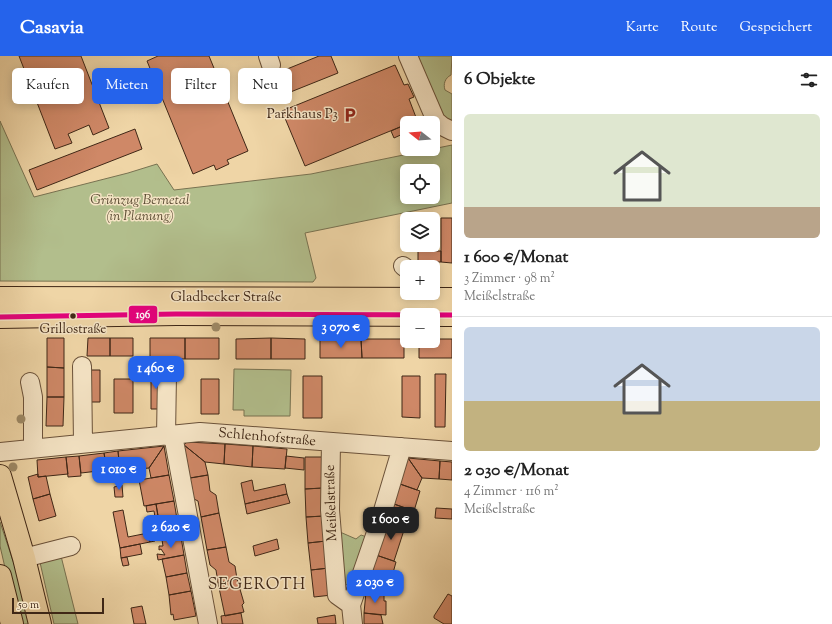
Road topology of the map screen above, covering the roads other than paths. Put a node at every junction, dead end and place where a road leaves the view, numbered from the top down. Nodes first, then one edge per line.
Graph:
1 (408, 56) edge
2 (452, 131) edge
3 (400, 296) edge
4 (0, 298) edge
5 (440, 298) edge
6 (452, 299) edge
7 (452, 315) edge
8 (0, 317) edge
9 (82, 366) dead end
10 (167, 375) dead end
11 (30, 382) dead end
12 (170, 435) junction
13 (331, 442) junction
14 (83, 443) junction
15 (402, 447) junction
16 (33, 448) junction
17 (452, 451) edge
18 (0, 452) edge
19 (0, 476) edge
20 (72, 546) dead end
21 (24, 558) junction
22 (0, 576) edge
23 (350, 605) junction
24 (12, 624) edge
25 (40, 624) edge
26 (208, 624) edge
27 (353, 624) edge

1 - 2 street
3 - 4 main road, Gladbecker Straße
5 - 6 main road, Gladbecker Straße
7 - 8 main road, Gladbecker Straße
9 - 14 street
10 - 12 street
11 - 16 street
12 - 13 street, Schlenhofstraße
12 - 14 street, Schlenhofstraße
12 - 26 street
13 - 15 street, Schlenhofstraße
13 - 23 street, Meißelstraße
14 - 16 street, Schlenhofstraße
15 - 17 street, Schlenhofstraße
15 - 23 street
16 - 18 street, Schlenhofstraße
19 - 21 main road
20 - 21 street
21 - 25 main road
22 - 24 main road
23 - 27 street

